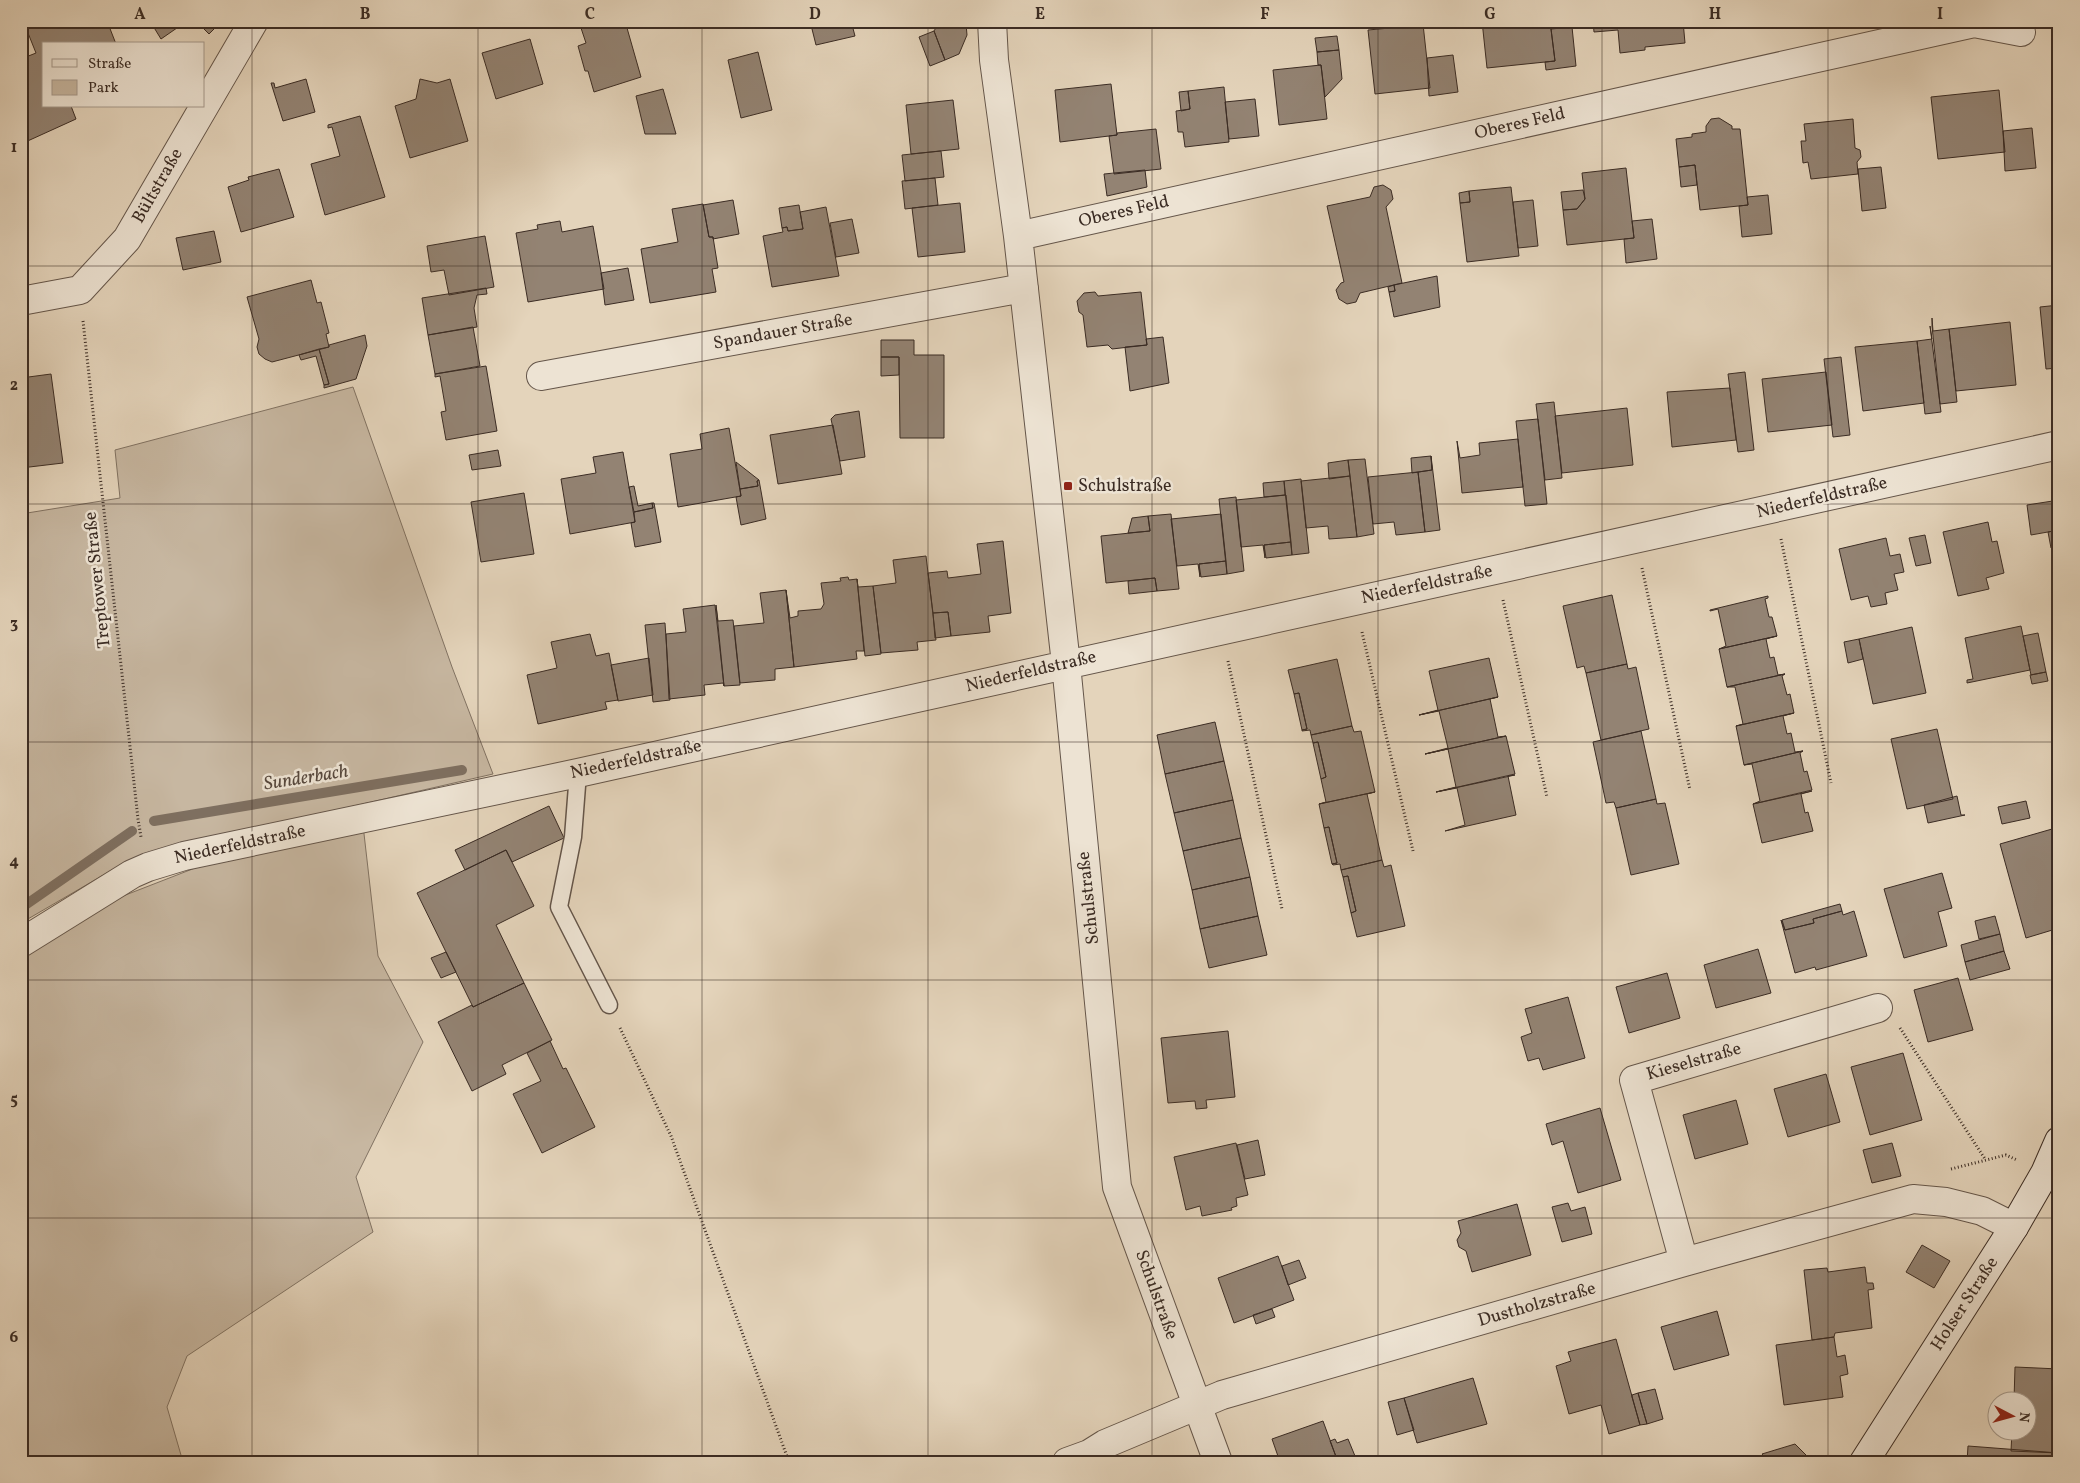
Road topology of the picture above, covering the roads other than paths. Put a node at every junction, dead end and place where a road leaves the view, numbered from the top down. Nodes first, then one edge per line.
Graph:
1 (992, 21) edge
2 (257, 22) edge
3 (2021, 32) dead end
4 (1018, 236) junction
5 (1024, 288) junction
6 (21, 301) edge
7 (541, 376) dead end
8 (2059, 445) edge
9 (1066, 664) junction
10 (578, 773) junction
11 (21, 943) edge
12 (608, 1005) road end
13 (1878, 1008) road end
14 (2059, 1141) edge
15 (2014, 1227) junction
16 (1684, 1262) junction
17 (1197, 1406) junction
18 (1067, 1462) edge
19 (1218, 1462) edge
20 (1864, 1462) edge

1 - 4 street, Schulstraße
2 - 6 street, Bültstraße
3 - 4 street, Oberes Feld
4 - 5 street, Schulstraße
5 - 7 street, Spandauer Straße
5 - 9 street, Schulstraße
8 - 9 street, Niederfeldstraße
9 - 10 street, Niederfeldstraße
9 - 17 street, Schulstraße
10 - 11 street, Niederfeldstraße
10 - 12 lane
13 - 16 street, Kieselstraße
14 - 15 street, Holser Straße
15 - 16 street, Dustholzstraße
15 - 20 street, Holser Straße
16 - 17 street, Dustholzstraße
17 - 18 street, Dustholzstraße
17 - 19 street, Schulstraße

